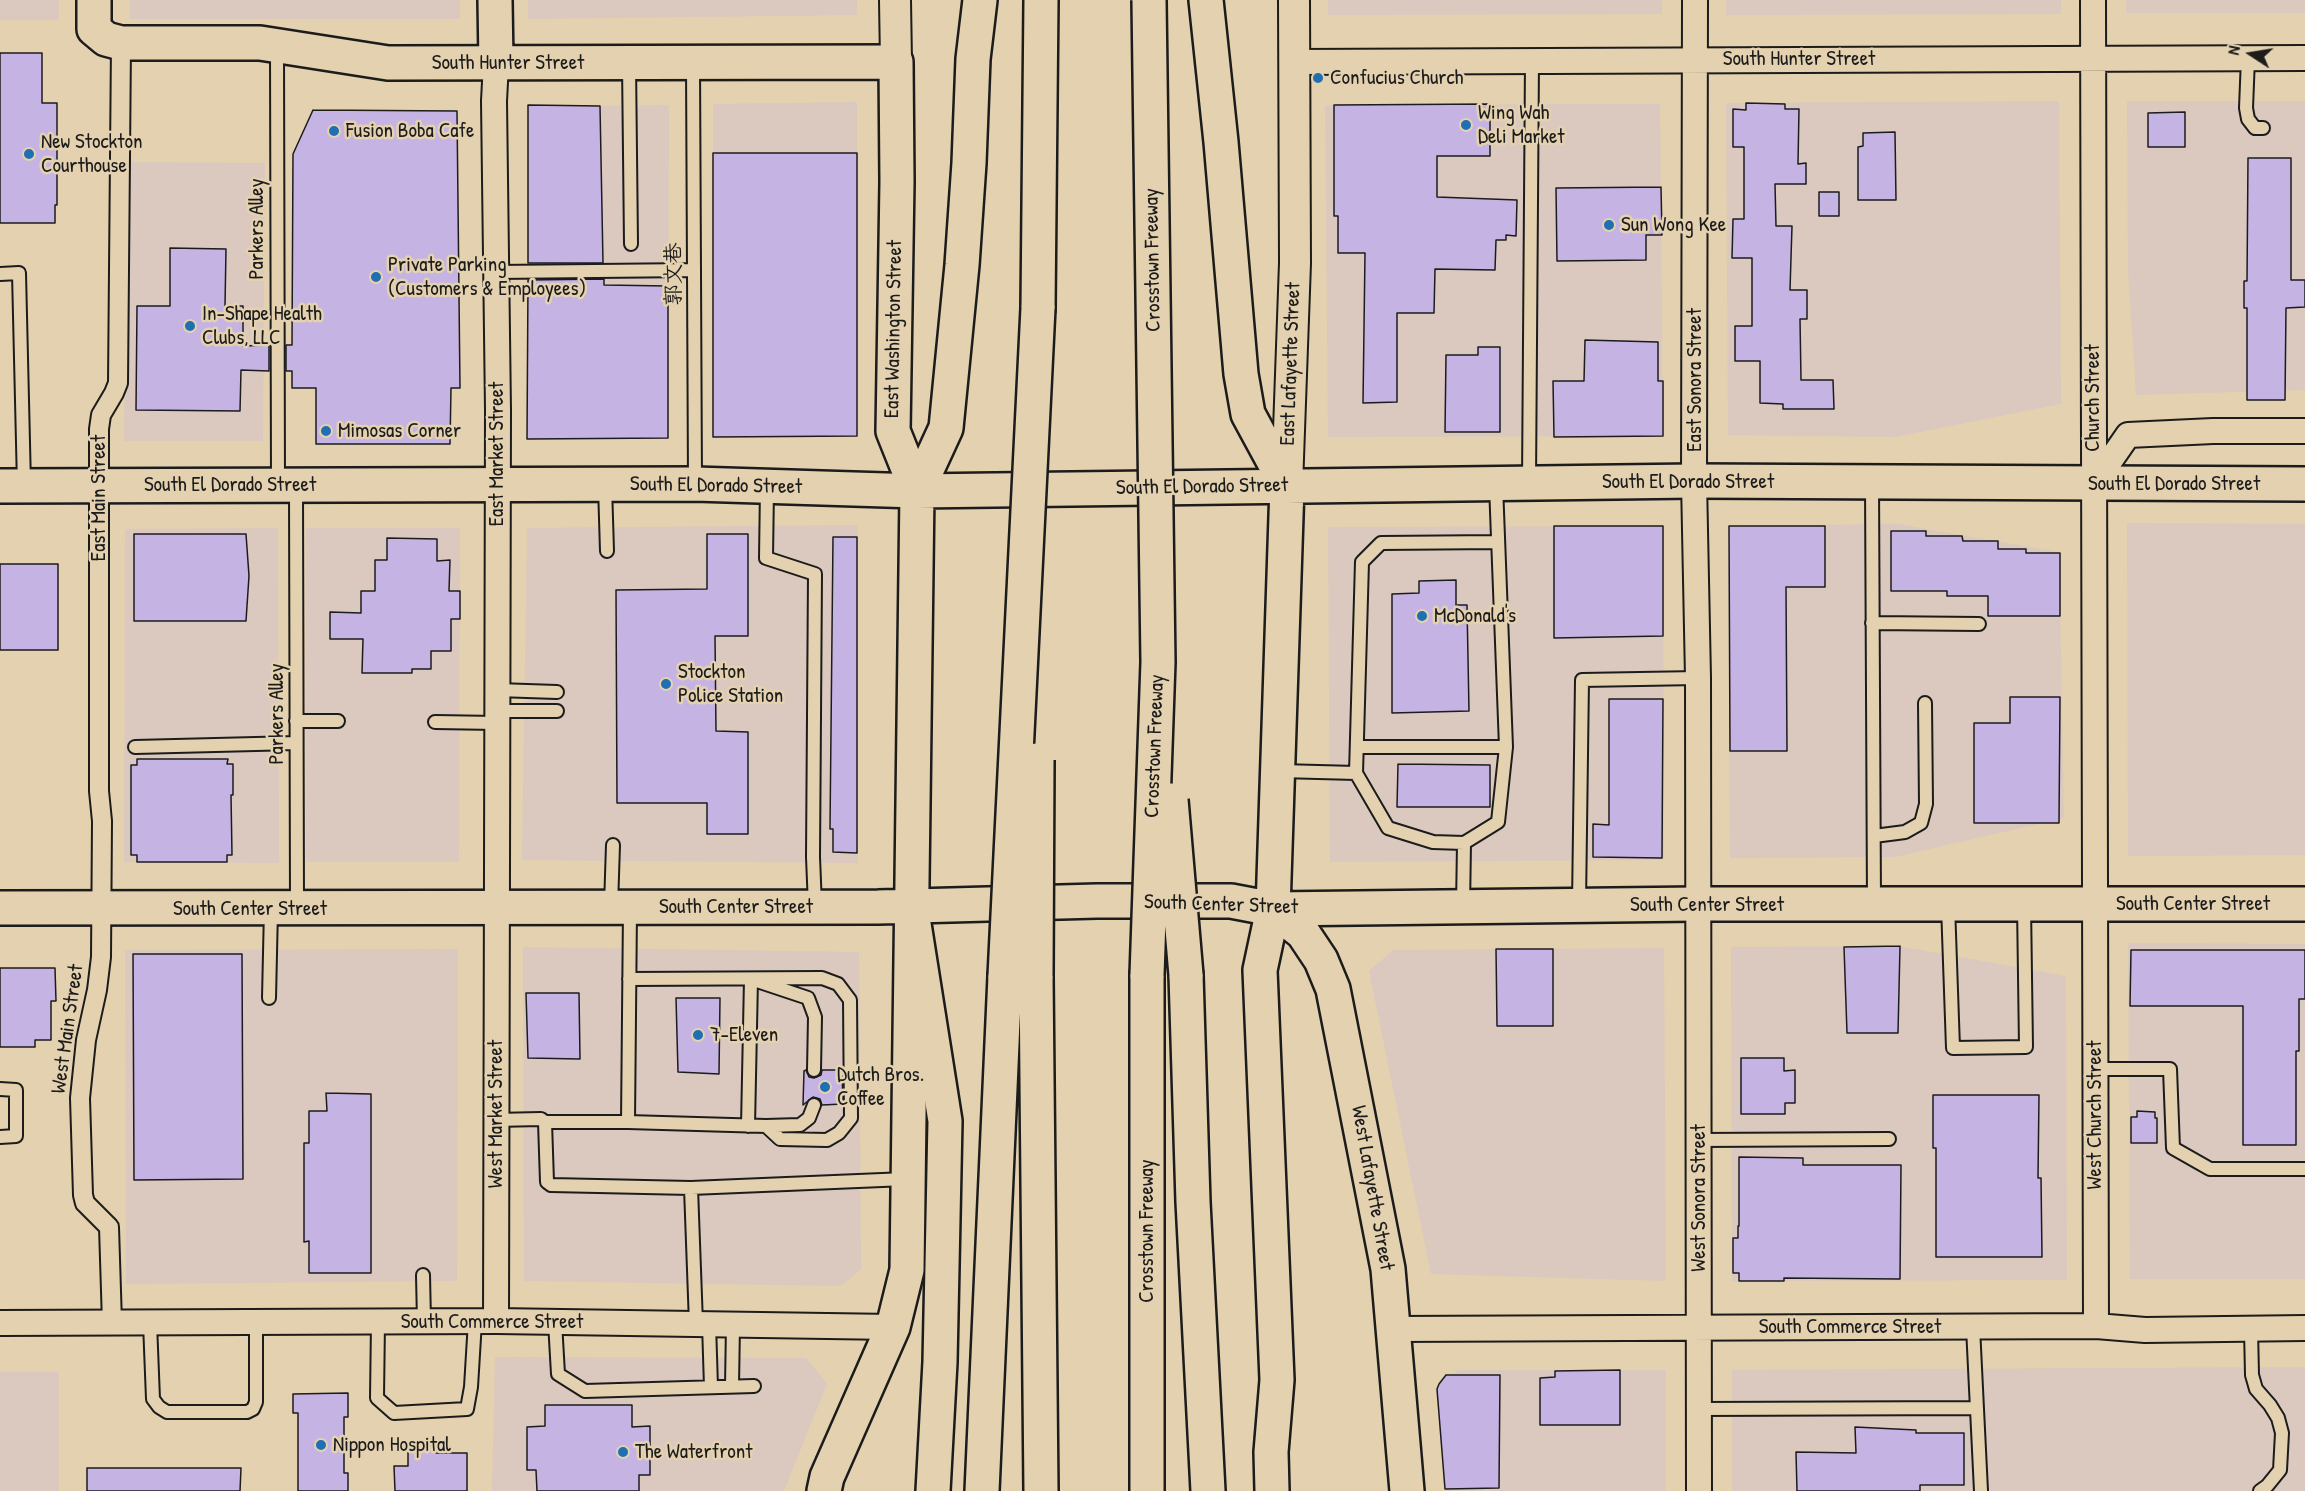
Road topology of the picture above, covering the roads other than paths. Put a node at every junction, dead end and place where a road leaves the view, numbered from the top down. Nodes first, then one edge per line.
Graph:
1 (94, 0) edge
2 (495, 0) edge
3 (895, 0) edge
4 (980, 0) edge
5 (1041, 0) edge
6 (1149, 0) edge
7 (1206, 0) edge
8 (1294, 0) edge
9 (1695, 0) edge
10 (2093, 0) edge
11 (121, 43) junction
12 (277, 46) junction
13 (2093, 58) junction
14 (2247, 58) junction
15 (2305, 58) edge
16 (1695, 59) junction
17 (1532, 60) junction
18 (896, 62) junction
19 (1294, 62) junction
20 (496, 63) junction
21 (629, 63) junction
22 (693, 63) junction
23 (2263, 128) dead end
24 (631, 244) dead end
25 (694, 270) junction
26 (496, 272) junction
27 (0, 273) edge
28 (2305, 431) edge
29 (1694, 481) junction
30 (1872, 482) junction
31 (1496, 483) junction
32 (1529, 483) junction
33 (695, 484) junction
34 (2094, 484) junction
35 (2305, 484) edge
36 (100, 485) junction
37 (286, 485) junction
38 (605, 485) junction
39 (12, 486) edge
40 (496, 486) junction
41 (767, 486) junction
42 (1287, 486) junction
43 (917, 491) junction
44 (1498, 542) junction
45 (607, 551) dead end
46 (1872, 622) junction
47 (1979, 624) dead end
48 (1158, 662) junction
49 (1698, 678) junction
50 (557, 692) dead end
51 (1925, 703) dead end
52 (497, 708) junction
53 (557, 711) dead end
54 (296, 721) junction
55 (338, 722) dead end
56 (435, 722) dead end
57 (296, 743) junction
58 (135, 747) dead end
59 (1357, 747) junction
60 (1506, 747) junction
61 (1278, 771) junction
62 (1356, 773) junction
63 (1874, 836) junction
64 (1464, 843) junction
65 (613, 845) dead end
66 (2095, 903) junction
67 (1697, 904) junction
68 (1874, 904) junction
69 (1948, 904) junction
70 (2024, 904) junction
71 (2305, 904) edge
72 (911, 905) junction
73 (1579, 906) junction
74 (497, 907) junction
75 (816, 907) junction
76 (1463, 907) junction
77 (0, 908) edge
78 (284, 908) junction
79 (620, 908) junction
80 (1274, 909) junction
81 (101, 910) junction
82 (1020, 976) junction
83 (629, 979) junction
84 (751, 979) junction
85 (269, 998) dead end
86 (2095, 1069) junction
87 (814, 1070) dead end
88 (0, 1089) edge
89 (814, 1105) dead end
90 (495, 1120) junction
91 (545, 1122) junction
92 (628, 1122) junction
93 (748, 1126) junction
94 (766, 1126) junction
95 (0, 1137) edge
96 (1889, 1139) dead end
97 (1698, 1140) junction
98 (2305, 1168) edge
99 (908, 1179) junction
100 (691, 1188) junction
101 (423, 1275) dead end
102 (424, 1321) junction
103 (486, 1321) junction
104 (256, 1322) junction
105 (378, 1322) junction
106 (555, 1322) junction
107 (0, 1323) edge
108 (102, 1323) junction
109 (150, 1323) junction
110 (713, 1324) junction
111 (1973, 1326) junction
112 (2096, 1326) junction
113 (892, 1327) junction
114 (1699, 1327) junction
115 (2305, 1328) edge
116 (1394, 1329) junction
117 (2251, 1329) junction
118 (732, 1386) junction
119 (754, 1386) dead end
120 (711, 1387) junction
121 (1977, 1408) junction
122 (1699, 1409) junction
123 (824, 1491) edge
124 (933, 1491) edge
125 (982, 1491) edge
126 (1041, 1491) edge
127 (1147, 1491) edge
128 (1208, 1491) edge
129 (1272, 1491) edge
130 (1407, 1491) edge
131 (1699, 1491) edge
132 (1981, 1491) edge
133 (2260, 1491) edge

1 - 11 main road
2 - 20 main road, East Market Street
3 - 18 street, East Washington Street
4 - 43 main road
5 - 82 main road, bridge
6 - 48 main road, Crosstown Freeway, bridge
7 - 42 main road
8 - 19 street, East Lafayette Street
9 - 16 street, East Sonora Street
10 - 13 street, Church Street
11 - 12 main road, South Hunter Street
11 - 36 street, East Main Street
12 - 20 main road, South Hunter Street
12 - 37 lane, Parkers Alley
13 - 14 street, South Hunter Street
13 - 16 street, South Hunter Street
13 - 34 street, Church Street
14 - 15 street, South Hunter Street
14 - 23 lane
16 - 17 street, South Hunter Street
16 - 29 street, East Sonora Street
17 - 19 street, South Hunter Street
17 - 32 lane
18 - 22 main road, South Hunter Street
18 - 43 main road, East Washington Street
19 - 42 street, East Lafayette Street
20 - 21 main road, South Hunter Street
20 - 26 street, East Market Street
21 - 22 main road, South Hunter Street
21 - 24 lane
22 - 25 lane, 郭文巷
25 - 26 lane
25 - 33 lane, 郭文巷
26 - 40 street, East Market Street
27 - 39 lane
28 - 34 street
29 - 30 main road, South El Dorado Street
29 - 32 main road, South El Dorado Street
29 - 49 street, East Sonora Street
30 - 34 main road, South El Dorado Street
30 - 46 lane
31 - 32 main road, South El Dorado Street
31 - 42 main road, South El Dorado Street
31 - 44 lane
33 - 38 main road, South El Dorado Street
33 - 41 main road, South El Dorado Street
34 - 35 main road, South El Dorado Street
34 - 66 street, Church Street
36 - 37 main road, South El Dorado Street
36 - 39 main road, South El Dorado Street
36 - 81 street, East Main Street
37 - 40 main road, South El Dorado Street
37 - 54 lane, Parkers Alley
38 - 40 main road, South El Dorado Street
38 - 45 lane
40 - 52 street, East Market Street
41 - 43 main road, South El Dorado Street
41 - 75 lane
42 - 43 main road, South El Dorado Street
42 - 61 main road, East Lafayette Street
43 - 72 main road, East Washington Street
44 - 59 lane
44 - 60 lane
46 - 47 lane
46 - 63 lane
48 - 127 main road, Crosstown Freeway, bridge
48 - 128 main road, bridge
49 - 67 street, East Sonora Street
49 - 73 lane
50 - 52 lane
51 - 63 lane
52 - 53 lane
52 - 56 lane
52 - 74 street, East Market Street
54 - 55 lane
54 - 57 lane, Parkers Alley
57 - 58 lane
57 - 78 lane, Parkers Alley
59 - 60 lane
59 - 62 lane
60 - 64 lane
61 - 62 lane
61 - 80 main road, East Lafayette Street
62 - 64 lane
63 - 68 lane
64 - 76 lane
65 - 79 lane
66 - 70 main road, South Center Street
66 - 71 main road, South Center Street
66 - 86 street, West Church Street
67 - 68 main road, South Center Street
67 - 73 main road, South Center Street
67 - 97 street, West Sonora Street
68 - 69 main road, South Center Street
69 - 70 main road, South Center Street
69 - 70 lane
72 - 75 main road, South Center Street
72 - 80 main road, South Center Street
72 - 99 main road
72 - 124 main road
73 - 76 main road, South Center Street
74 - 78 main road, South Center Street
74 - 79 main road, South Center Street
74 - 90 street, West Market Street
75 - 79 main road, South Center Street
76 - 80 main road, South Center Street
77 - 81 main road, South Center Street
78 - 81 main road, South Center Street
78 - 85 lane, Parkers Alley
79 - 83 lane
80 - 116 main road, West Lafayette Street
80 - 129 main road, East Lafayette Street
81 - 108 street, West Main Street
82 - 125 main road
82 - 126 main road
83 - 84 lane
83 - 92 lane
84 - 87 lane
84 - 93 lane
84 - 94 lane
86 - 98 lane
86 - 112 street, West Church Street
88 - 95 lane
89 - 94 lane
90 - 91 lane
90 - 103 street, West Market Street
91 - 92 lane
91 - 100 lane
92 - 93 lane
93 - 94 lane
96 - 97 lane
97 - 114 street, West Sonora Street
99 - 100 lane
99 - 113 main road
100 - 110 lane
101 - 102 lane
102 - 103 street, South Commerce Street
102 - 105 street, South Commerce Street
103 - 105 lane
103 - 106 street, South Commerce Street
104 - 105 street, South Commerce Street
104 - 109 street, South Commerce Street
104 - 109 lane
106 - 110 street, South Commerce Street
106 - 120 lane
107 - 108 street, South Commerce Street
108 - 109 street, South Commerce Street
110 - 113 street, South Commerce Street
110 - 118 lane
110 - 120 lane
111 - 112 street, South Commerce Street
111 - 114 street, South Commerce Street
111 - 121 lane
112 - 117 street, South Commerce Street
113 - 123 main road
114 - 116 street, South Commerce Street
114 - 122 street, West Sonora Street
115 - 117 street, South Commerce Street
116 - 130 main road, West Lafayette Street
117 - 133 lane
118 - 119 lane
118 - 120 lane
121 - 122 lane
121 - 132 lane
122 - 131 street, West Sonora Street

